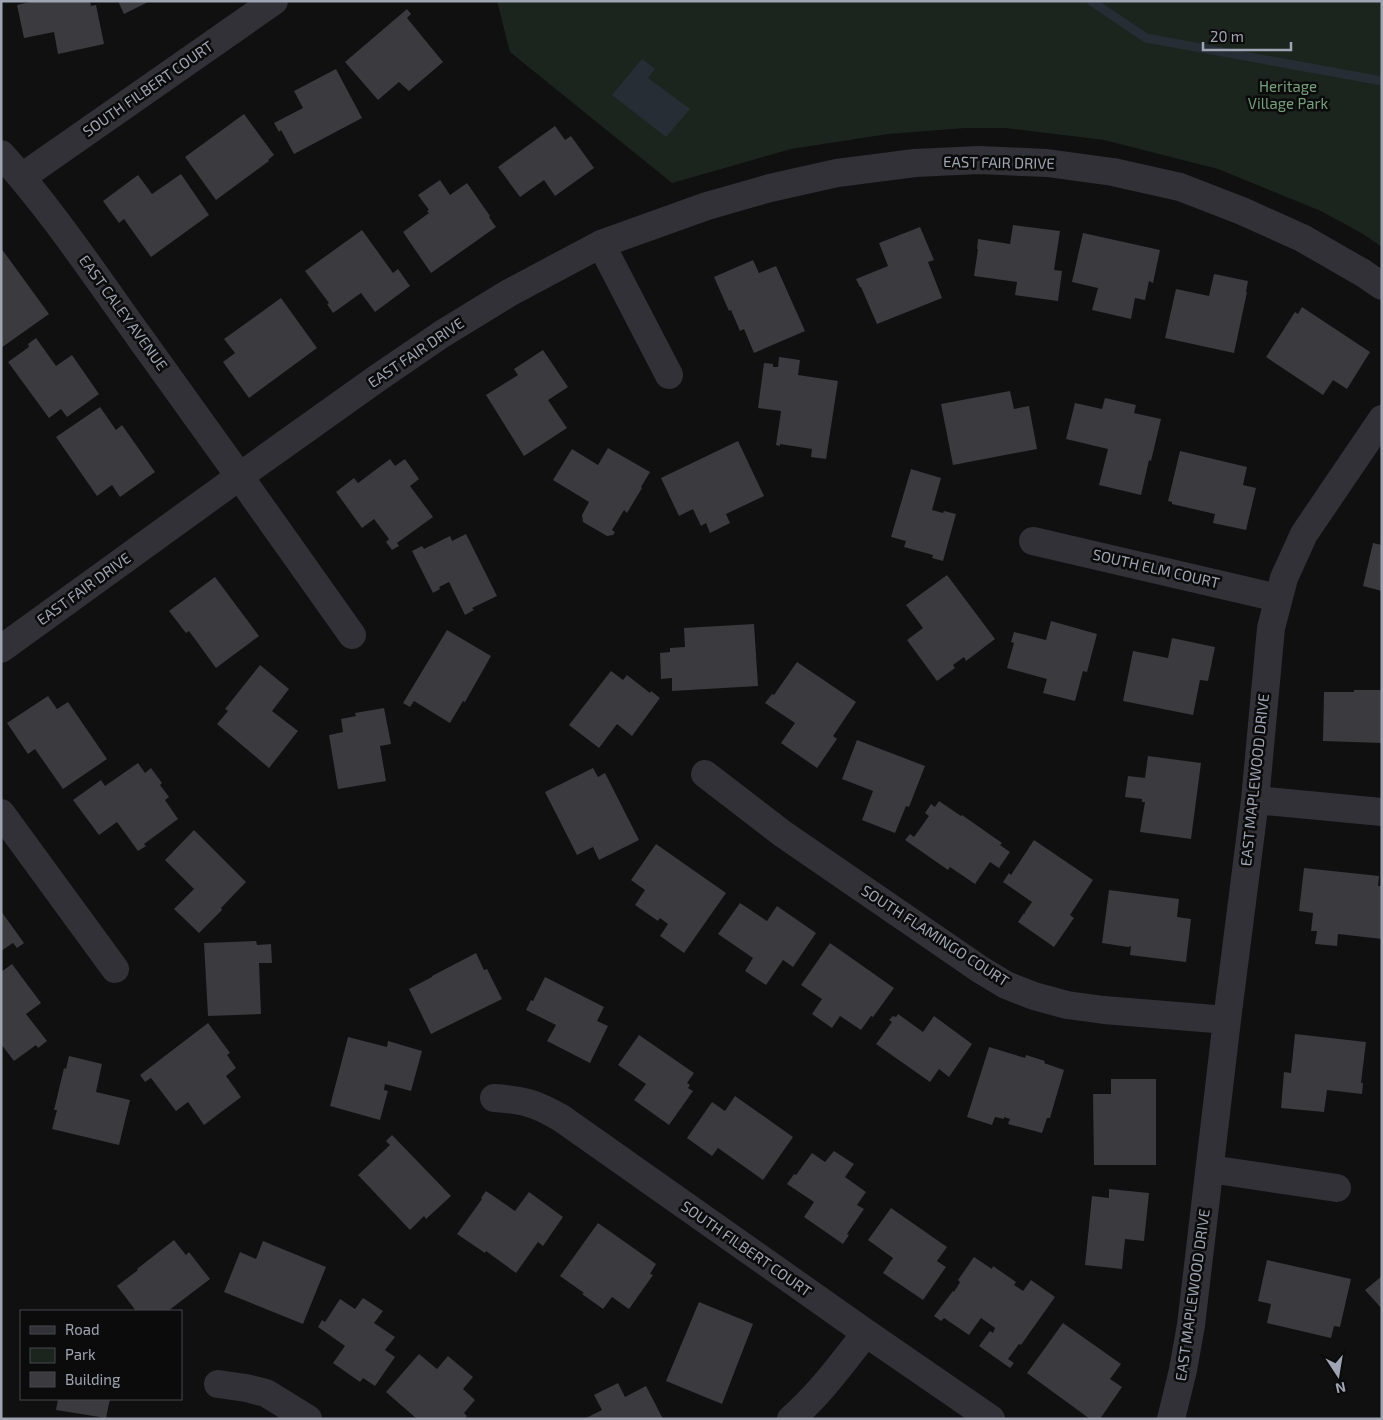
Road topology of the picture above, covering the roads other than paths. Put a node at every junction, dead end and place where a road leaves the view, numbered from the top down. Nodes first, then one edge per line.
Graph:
1 (274, 1) edge
2 (1, 154) edge
3 (22, 177) junction
4 (601, 244) junction
5 (1382, 286) edge
6 (669, 374) dead end
7 (1382, 419) edge
8 (240, 476) junction
9 (1033, 541) dead end
10 (1278, 598) junction
11 (352, 635) dead end
12 (1, 649) edge
13 (704, 774) dead end
14 (1255, 800) junction
15 (1382, 812) edge
16 (1, 813) edge
17 (114, 969) dead end
18 (1227, 1020) junction
19 (494, 1098) dead end
20 (1210, 1170) junction
21 (1337, 1188) dead end
22 (866, 1333) junction
23 (218, 1384) dead end
24 (308, 1419) edge
25 (791, 1419) edge
26 (991, 1419) edge
27 (1171, 1419) edge

1 - 3 street, SOUTH FILBERT COURT
2 - 3 street, EAST CALEY AVENUE
3 - 8 street, EAST CALEY AVENUE
4 - 5 street, EAST FAIR DRIVE
4 - 6 street
4 - 8 street, EAST FAIR DRIVE
7 - 10 street, EAST MAPLEWOOD DRIVE
8 - 11 street
8 - 12 street, EAST FAIR DRIVE
9 - 10 street, SOUTH ELM COURT
10 - 14 street, EAST MAPLEWOOD DRIVE
13 - 18 street, SOUTH FLAMINGO COURT
14 - 15 street
14 - 18 street, EAST MAPLEWOOD DRIVE
16 - 17 street
18 - 20 street, EAST MAPLEWOOD DRIVE
19 - 22 street, SOUTH FILBERT COURT
20 - 21 street
20 - 27 street, EAST MAPLEWOOD DRIVE
22 - 25 street
22 - 26 street, SOUTH FILBERT COURT
23 - 24 street

